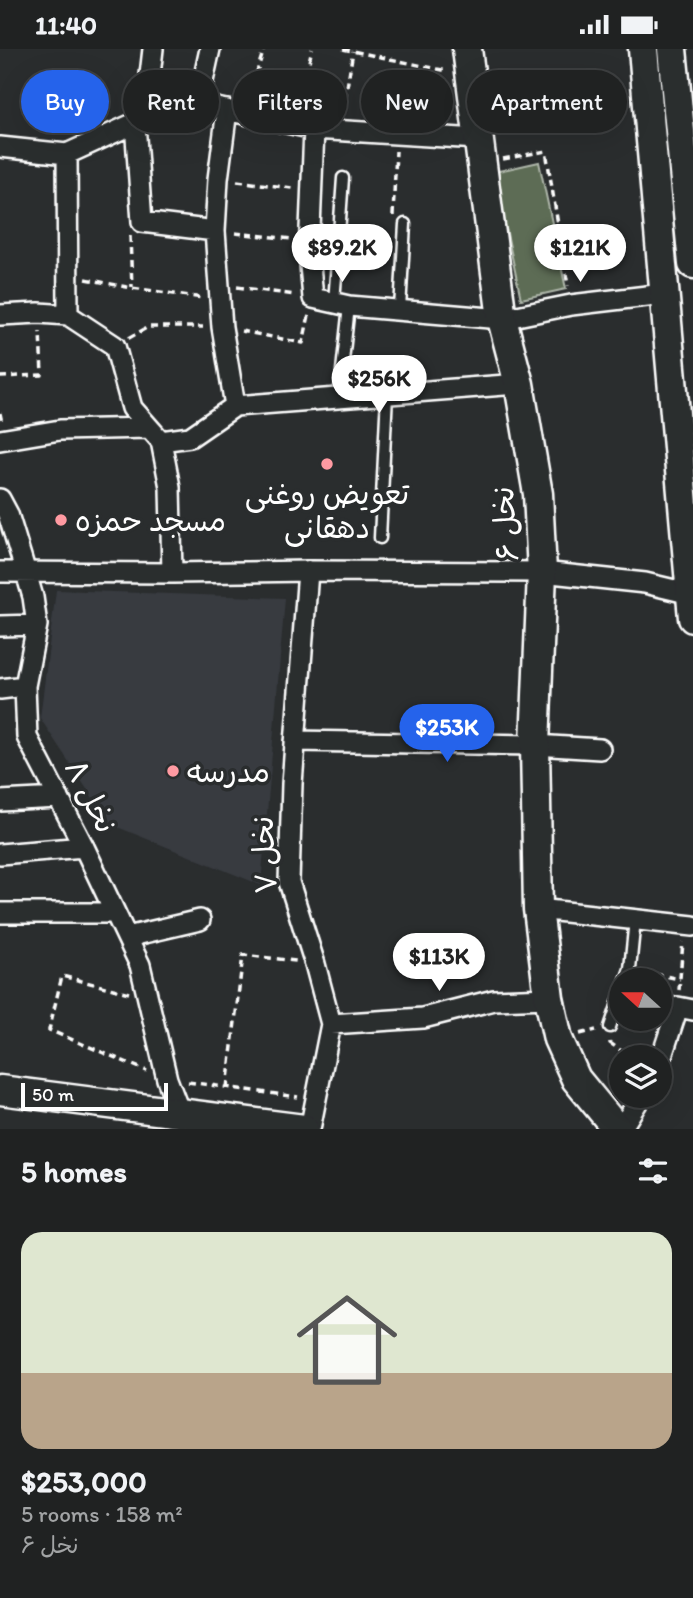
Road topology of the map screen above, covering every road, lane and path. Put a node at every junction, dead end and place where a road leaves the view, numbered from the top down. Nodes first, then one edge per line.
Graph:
1 (153, 49) edge
2 (210, 49) edge
3 (264, 49) edge
4 (312, 49) edge
5 (343, 49) edge
6 (643, 49) edge
7 (672, 49) edge
8 (353, 51) junction
9 (468, 61) edge
10 (151, 70) edge
11 (205, 70) edge
12 (255, 70) edge
13 (307, 70) edge
14 (347, 88) edge
15 (233, 122) edge
16 (123, 128) edge
17 (347, 131) edge
18 (136, 133) edge
19 (314, 133) edge
20 (397, 135) junction
21 (0, 147) edge
22 (480, 151) junction
23 (67, 154) junction
24 (343, 178) dead end
25 (218, 179) junction
26 (312, 190) junction
27 (690, 213) edge
28 (142, 222) junction
29 (405, 224) joint
30 (215, 231) junction
31 (309, 240) junction
32 (693, 264) edge
33 (69, 275) junction
34 (132, 288) junction
35 (218, 292) junction
36 (664, 294) junction
37 (313, 298) junction
38 (341, 305) junction
39 (571, 306) junction
40 (400, 309) junction
41 (39, 313) junction
42 (0, 315) edge
43 (68, 316) junction
44 (502, 319) junction
45 (222, 327) junction
46 (115, 346) junction
47 (0, 377) edge
48 (519, 384) junction
49 (387, 394) junction
50 (338, 398) junction
51 (235, 406) junction
52 (155, 434) junction
53 (0, 440) edge
54 (0, 499) edge
55 (380, 538) dead end
56 (308, 571) junction
57 (0, 572) edge
58 (542, 572) junction
59 (26, 573) junction
60 (172, 573) junction
61 (692, 606) edge
62 (37, 625) junction
63 (0, 626) edge
64 (25, 686) junction
65 (0, 689) edge
66 (295, 741) junction
67 (535, 745) junction
68 (600, 749) dead end
69 (58, 797) junction
70 (0, 801) edge
71 (84, 846) junction
72 (0, 854) edge
73 (538, 909) junction
74 (0, 913) edge
75 (115, 913) junction
76 (635, 919) junction
77 (200, 920) dead end
78 (688, 925) edge
79 (127, 937) junction
80 (315, 964) junction
81 (630, 968) edge
82 (672, 977) edge
83 (680, 979) junction
84 (148, 998) junction
85 (548, 998) junction
86 (685, 1008) edge
87 (331, 1024) junction
88 (609, 1027) edge
89 (558, 1039) junction
90 (668, 1045) edge
91 (167, 1079) junction
92 (227, 1088) junction
93 (0, 1090) edge
94 (315, 1100) junction
95 (633, 1108) edge
96 (180, 1113) junction
97 (304, 1129) edge
98 (310, 1129) edge
99 (619, 1129) edge

1 - 10 street
2 - 11 street
3 - 12 path
4 - 13 path
5 - 8 path
6 - 36 street
7 - 27 street
8 - 9 path
8 - 14 path
9 - 22 street, نخل ۶
15 - 25 street
16 - 23 street
17 - 20 street
18 - 28 street
19 - 26 street
20 - 22 street
20 - 29 path
21 - 23 street
22 - 39 path
22 - 44 street, نخل ۶
23 - 33 street
24 - 38 lane
25 - 26 path
25 - 30 street
26 - 31 street
27 - 32 street
28 - 30 street
28 - 34 path
29 - 40 lane
30 - 31 path
30 - 35 street
31 - 37 street
33 - 34 path
33 - 43 street
34 - 35 path
35 - 37 path
35 - 45 street
36 - 39 street
36 - 61 street
37 - 38 street
37 - 45 path
38 - 40 street
38 - 50 lane
39 - 44 street
40 - 44 street
41 - 42 street
41 - 43 street
41 - 47 path
43 - 46 street
44 - 48 street, نخل ۶
45 - 46 path
45 - 51 street
46 - 52 street
48 - 49 street
48 - 58 street, نخل ۶
49 - 50 street
49 - 55 lane
50 - 51 street
51 - 52 street
52 - 53 street
52 - 60 street
54 - 59 street, نخل ۸
56 - 58 street
56 - 60 street
56 - 66 street, نخل ۷
57 - 59 street
58 - 61 street
58 - 67 street, نخل ۶
59 - 60 street
59 - 62 street, نخل ۸
62 - 63 street
62 - 64 street, نخل ۸
64 - 65 street
64 - 69 street, نخل ۸
66 - 67 street
66 - 80 street, نخل ۷
67 - 68 street
67 - 73 street, نخل ۶
69 - 70 street
69 - 71 street, نخل ۸
71 - 72 street
71 - 75 street, نخل ۸
73 - 76 street
73 - 85 street, نخل ۶
74 - 75 street
75 - 79 street, نخل ۸
76 - 78 street
76 - 81 lane
77 - 79 street
78 - 83 path
79 - 84 street, نخل ۸
80 - 87 street, نخل ۷
80 - 92 path
82 - 83 path
83 - 86 path
84 - 91 street, نخل ۸
84 - 91 path
85 - 87 street
85 - 89 street, نخل ۶
86 - 90 street
87 - 94 street, نخل ۷
88 - 89 path
89 - 99 street, نخل ۶
91 - 92 path
91 - 96 street, نخل ۸
92 - 94 path
93 - 96 street
94 - 98 street, نخل ۷
95 - 99 street
96 - 97 street

